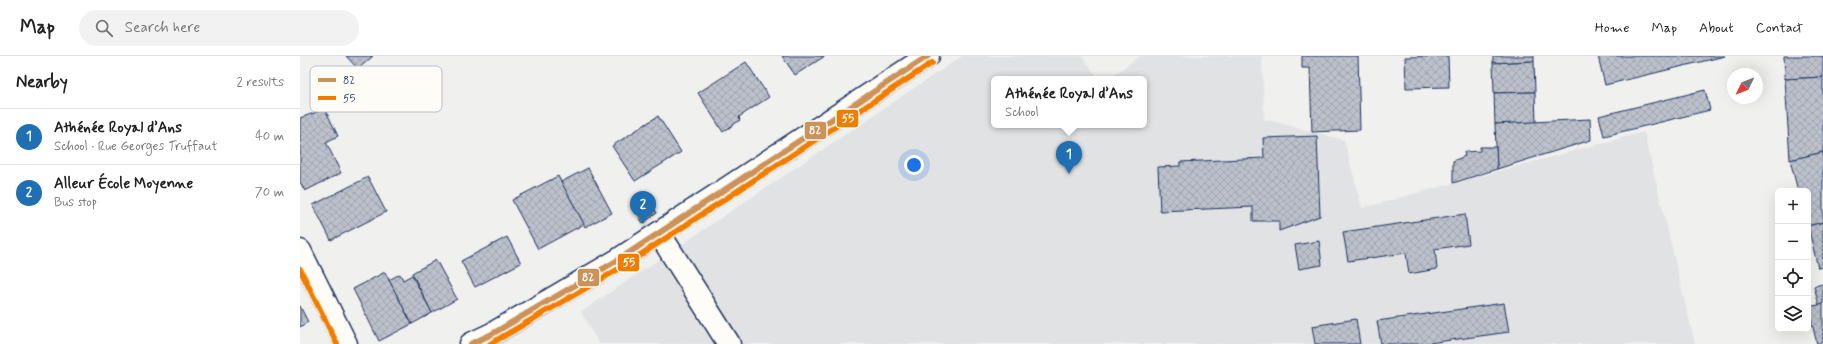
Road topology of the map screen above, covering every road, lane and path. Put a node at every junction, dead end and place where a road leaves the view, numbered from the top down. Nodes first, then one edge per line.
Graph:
1 (928, 56) edge
2 (659, 233) junction
3 (300, 251) edge
4 (346, 344) edge
5 (471, 344) edge
6 (729, 344) edge

1 - 2 street
2 - 5 street
2 - 6 street
3 - 4 street

